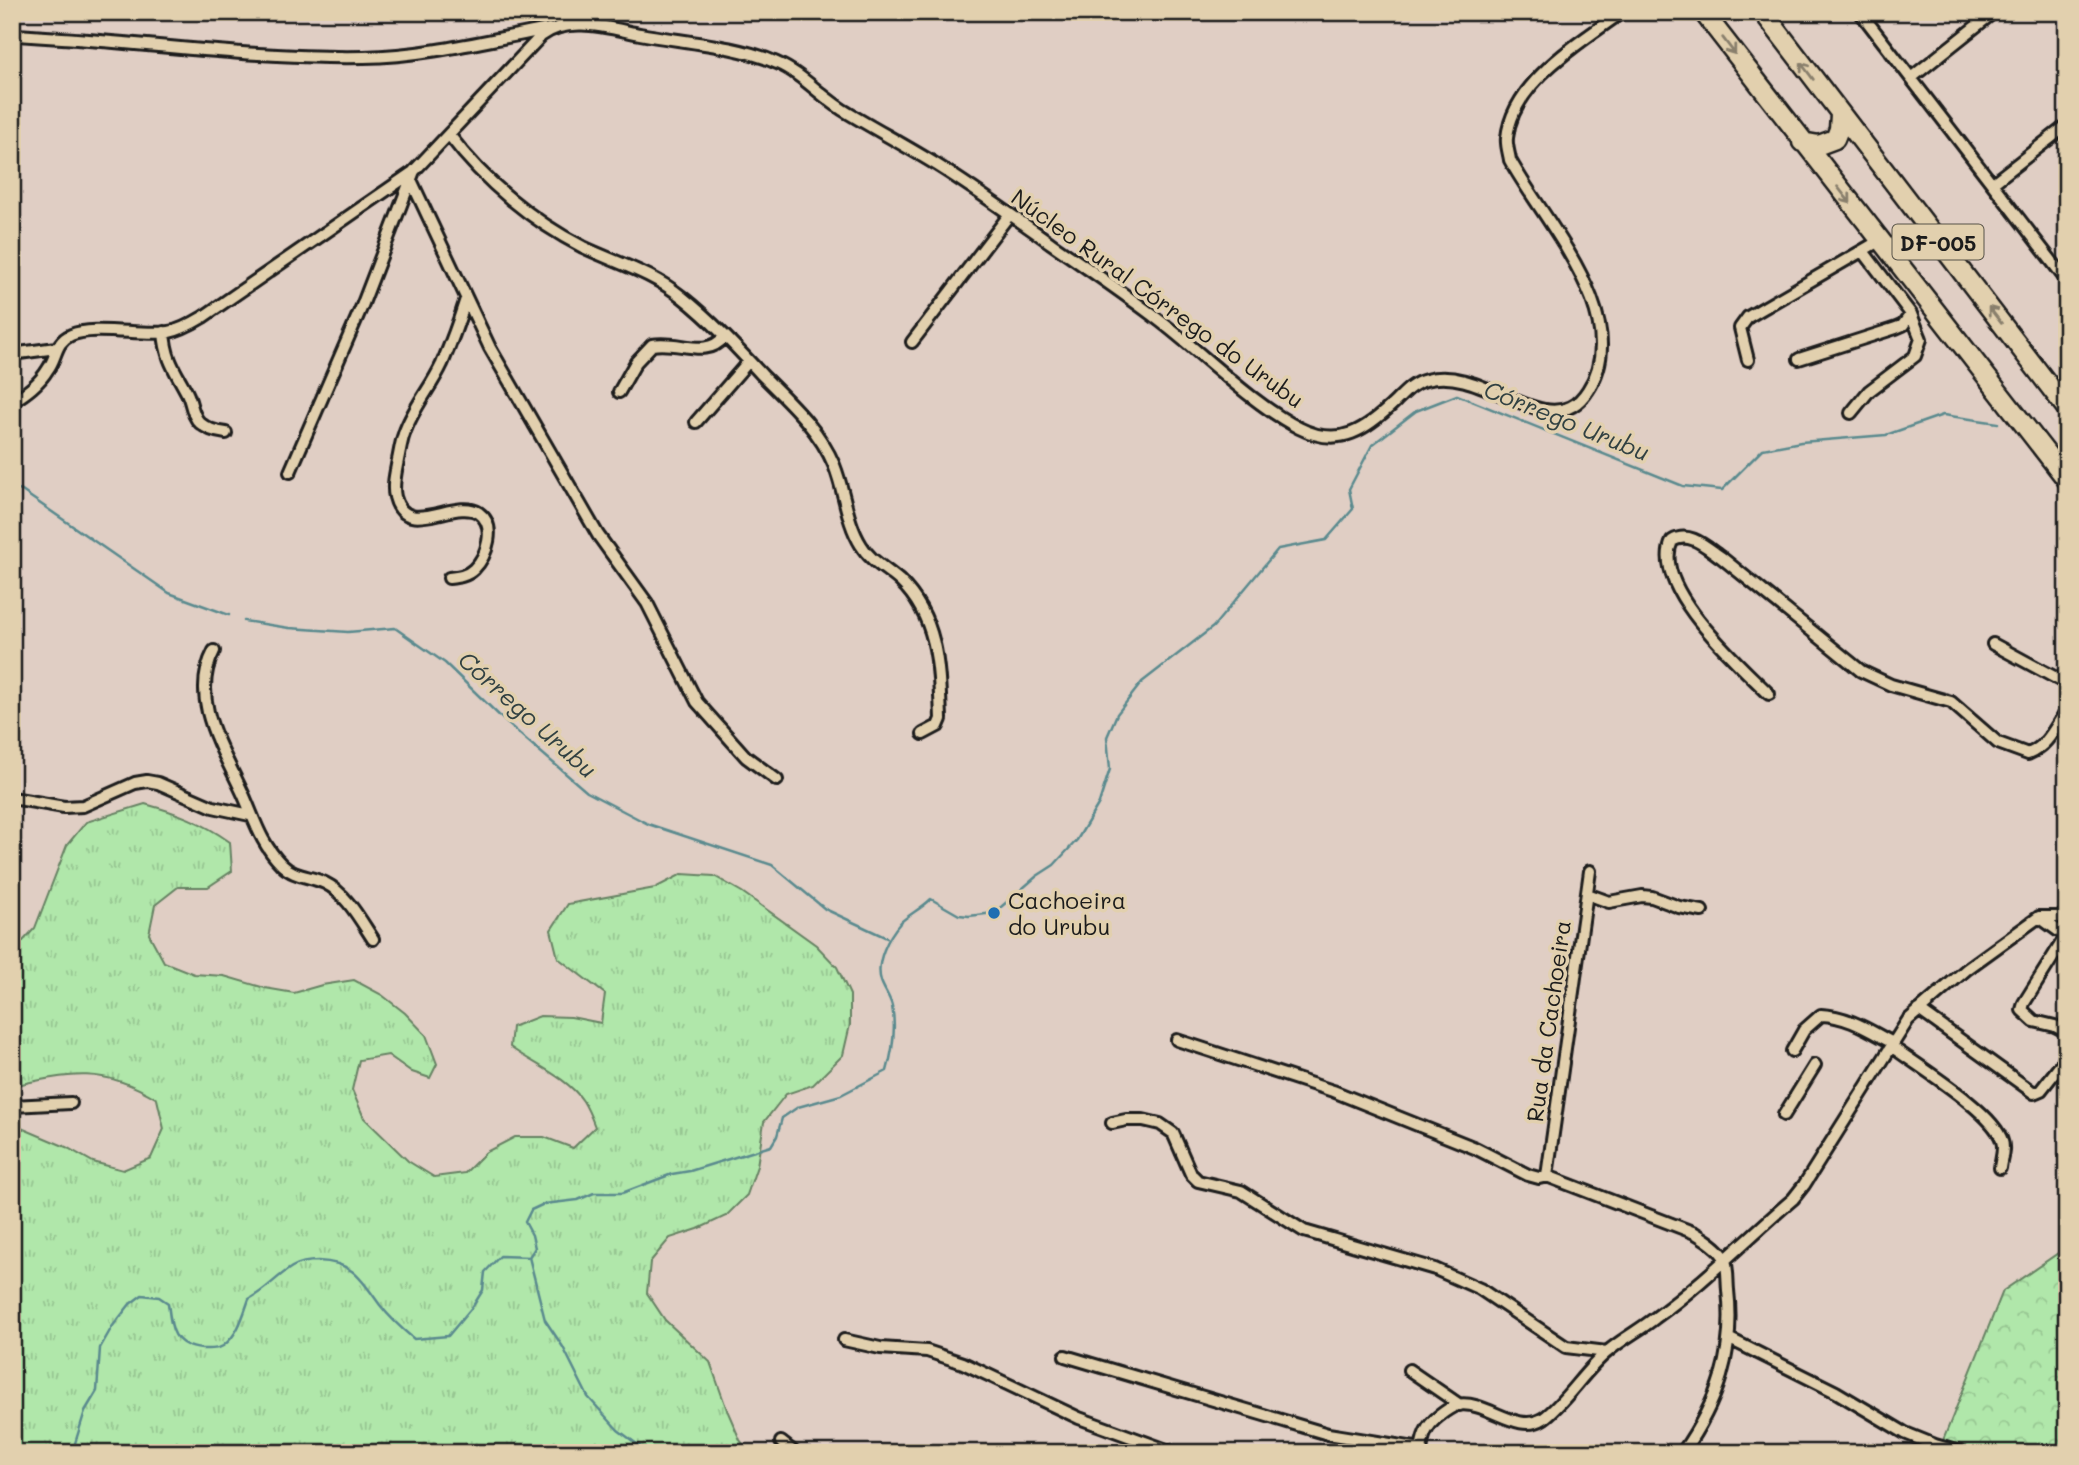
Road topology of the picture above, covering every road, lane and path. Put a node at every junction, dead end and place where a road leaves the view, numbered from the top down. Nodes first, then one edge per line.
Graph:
1 (1622, 12) edge
2 (1703, 12) edge
3 (1763, 12) edge
4 (1860, 12) edge
5 (1994, 12) edge
6 (551, 28) junction
7 (12, 34) edge
8 (1911, 78) junction
9 (1840, 115) junction
10 (2067, 125) edge
11 (450, 136) junction
12 (1802, 142) junction
13 (413, 176) junction
14 (1993, 183) junction
15 (1010, 214) junction
16 (1880, 241) junction
17 (1863, 251) junction
18 (2067, 281) edge
19 (466, 299) junction
20 (1911, 314) junction
21 (164, 332) junction
22 (724, 337) junction
23 (912, 342) dead end
24 (56, 348) junction
25 (12, 354) edge
26 (1799, 359) dead end
27 (1748, 360) dead end
28 (749, 361) junction
29 (619, 392) dead end
30 (12, 402) edge
31 (2066, 408) edge
32 (1852, 413) dead end
33 (696, 422) dead end
34 (226, 433) dead end
35 (290, 472) dead end
36 (2067, 480) edge
37 (449, 578) dead end
38 (1993, 644) dead end
39 (214, 650) dead end
40 (2067, 684) edge
41 (1769, 694) dead end
42 (2067, 710) edge
43 (923, 734) dead end
44 (777, 780) dead end
45 (12, 797) edge
46 (250, 815) junction
47 (1590, 871) dead end
48 (1587, 894) junction
49 (1702, 911) dead end
50 (2039, 917) junction
51 (2067, 918) edge
52 (2066, 937) edge
53 (373, 939) dead end
54 (1919, 1010) junction
55 (2067, 1032) edge
56 (1177, 1040) dead end
57 (1892, 1045) junction
58 (1792, 1051) dead end
59 (2067, 1057) edge
60 (1815, 1065) dead end
61 (71, 1103) dead end
62 (12, 1106) edge
63 (1784, 1115) dead end
64 (1112, 1124) dead end
65 (2000, 1168) dead end
66 (1547, 1176) junction
67 (1725, 1258) junction
68 (1730, 1339) junction
69 (844, 1340) dead end
70 (1607, 1352) junction
71 (1065, 1356) dead end
72 (1409, 1370) dead end
73 (1460, 1405) junction
74 (781, 1442) dead end
75 (1421, 1451) edge
76 (795, 1453) edge
77 (1175, 1453) edge
78 (1682, 1453) edge
79 (1963, 1453) edge

1 - 15 street, Núcleo Rural Córrego do Urubu
2 -> 12 main road, DF-005
9 -> 3 main road, DF-005
4 - 8 street
5 - 8 street
6 - 7 street, Núcleo Rural Córrego do Urubu
6 - 11 street
6 - 15 street, Núcleo Rural Córrego do Urubu
8 - 14 street
9 - 12 main road
31 -> 9 main road, DF-005
10 - 14 street
11 - 13 street
11 - 22 street
12 -> 16 main road, DF-005
13 - 19 street
13 - 21 street
13 - 35 street
14 - 18 street
15 - 23 street
16 - 17 street
16 - 36 main road, DF-005
17 - 20 street
17 - 27 street
19 - 37 street
19 - 44 street
20 - 26 street
20 - 32 street
21 - 24 street
21 - 34 street
22 - 28 street
22 - 29 street
24 - 25 street
24 - 30 street
28 - 33 street
28 - 43 street
38 - 40 street
39 - 46 street
41 - 42 street
45 - 46 street
46 - 53 street
47 - 48 street, Rua da Cachoeira
48 - 49 street
48 - 66 street, Rua da Cachoeira
50 - 51 street
50 - 52 street
50 - 54 street
52 - 55 street
54 - 57 street
54 - 59 street
56 - 66 street
57 - 58 street
57 - 65 street
57 - 67 street
60 - 63 street
61 - 62 street
64 - 70 street
66 - 67 street
67 - 68 street
67 - 70 street
68 - 78 street
68 - 79 street
69 - 77 street
70 - 73 street
71 - 75 street
72 - 73 street
73 - 75 street
74 - 76 street

